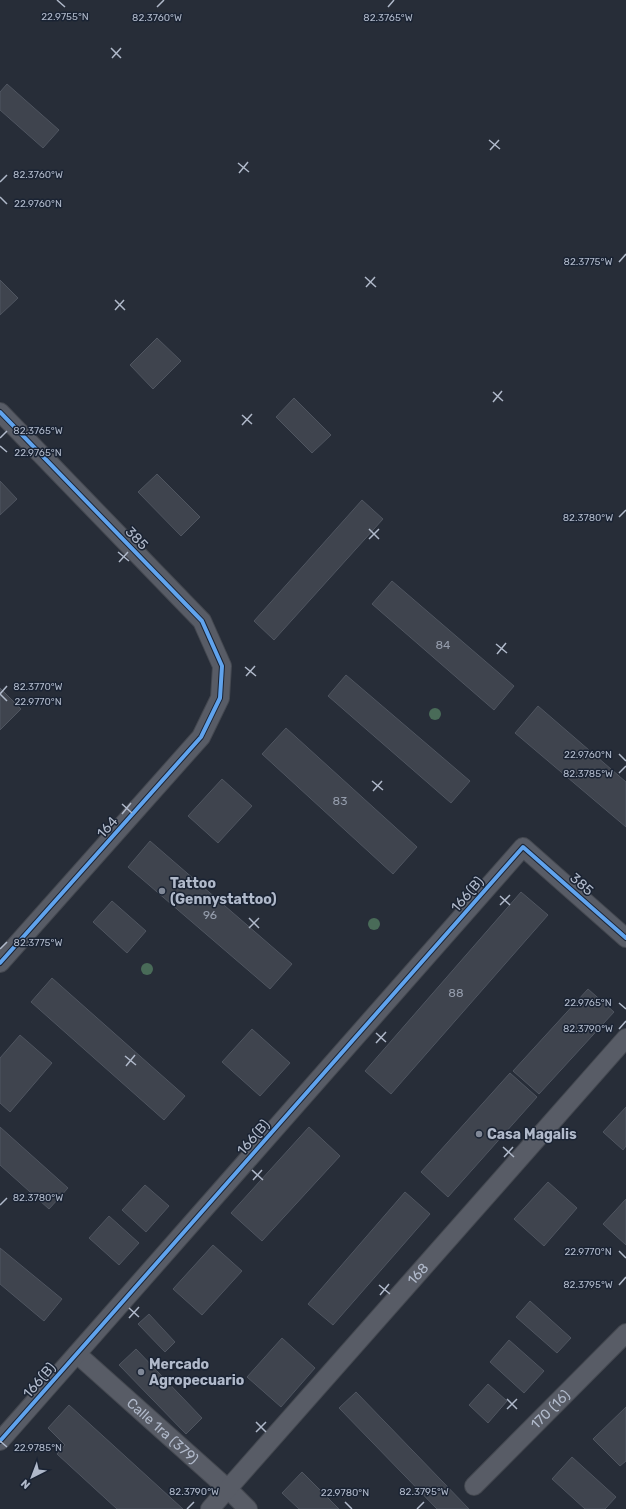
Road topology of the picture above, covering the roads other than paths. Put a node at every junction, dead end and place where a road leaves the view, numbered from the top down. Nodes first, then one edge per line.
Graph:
1 (0, 412) edge
2 (220, 698) joint
3 (523, 847) joint
4 (626, 938) edge
5 (0, 963) edge
6 (626, 1038) edge
7 (626, 1333) edge
8 (77, 1354) junction
9 (0, 1441) edge
10 (474, 1486) dead end
11 (228, 1489) junction
12 (210, 1509) edge
13 (248, 1509) edge

1 - 2 street, 385
2 - 5 street, 164
3 - 4 street, 385
3 - 8 street, 166(B)
6 - 11 street, 168
7 - 10 street, 170 (16)
8 - 9 street, 166(B)
8 - 11 street, Calle 1ra (379)
11 - 12 street, 168
11 - 13 street, Calle 1ra (379)

